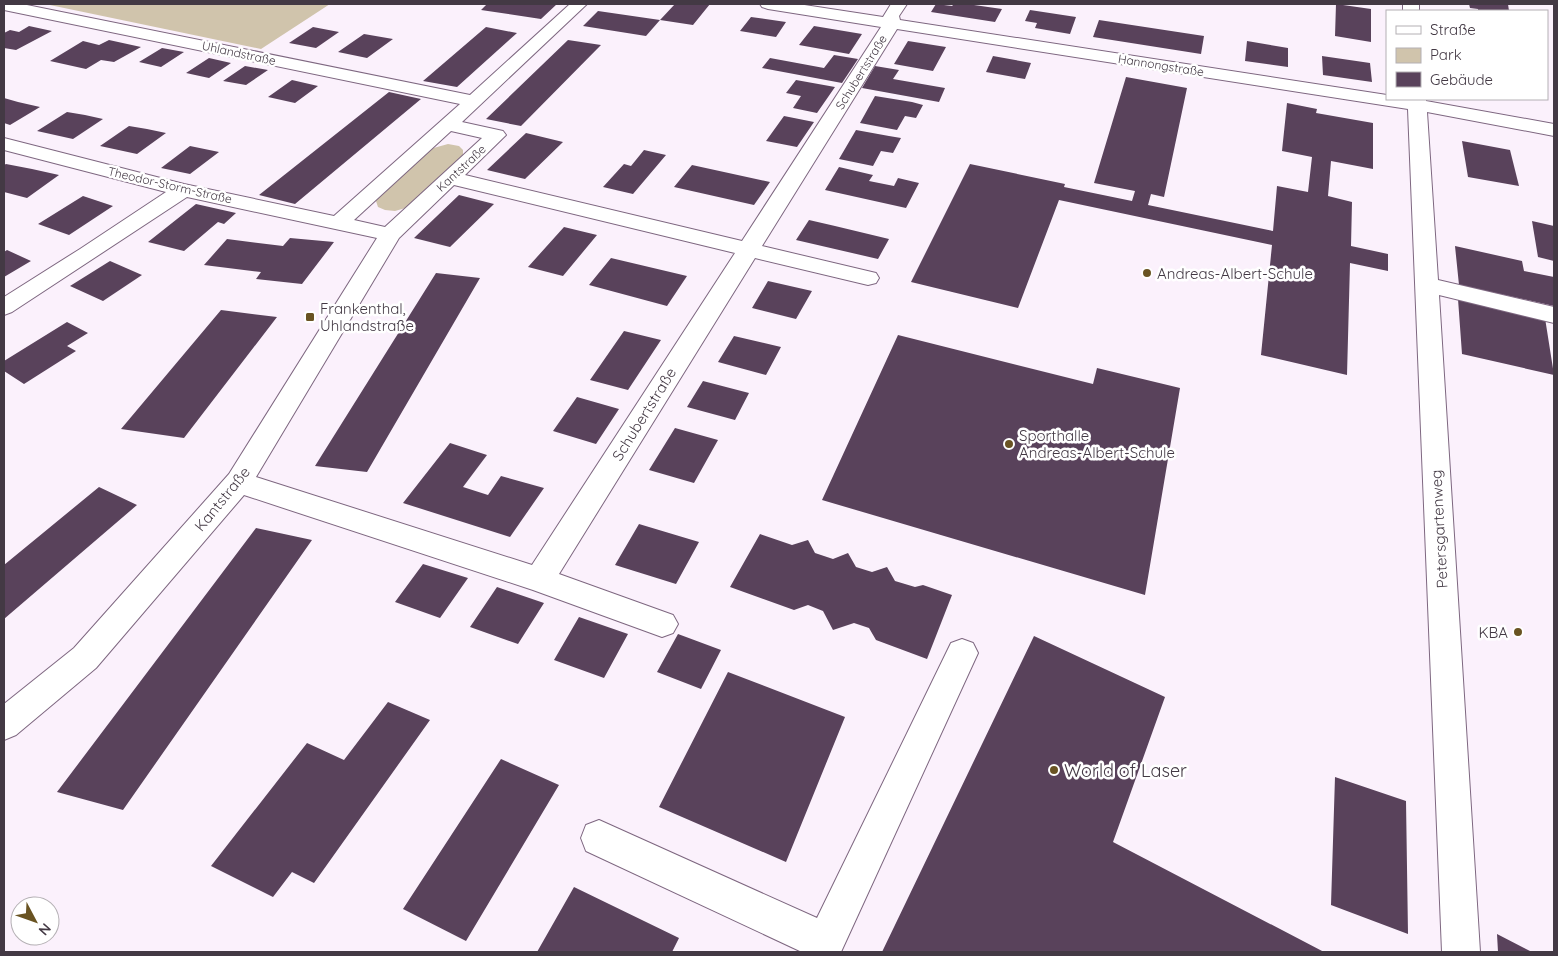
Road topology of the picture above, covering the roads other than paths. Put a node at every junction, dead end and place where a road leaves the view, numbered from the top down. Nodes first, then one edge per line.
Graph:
1 (768, 4) edge
2 (578, 5) edge
3 (4, 6) edge
4 (896, 13) edge
5 (1386, 97) edge
6 (474, 102) junction
7 (1417, 102) edge
8 (448, 125) junction
9 (1554, 130) edge
10 (4, 144) edge
11 (451, 178) junction
12 (183, 190) junction
13 (338, 223) junction
14 (390, 234) junction
15 (749, 248) junction
16 (868, 278) dead end
17 (1427, 285) junction
18 (4, 307) edge
19 (1554, 315) edge
20 (240, 482) junction
21 (539, 580) junction
22 (662, 624) dead end
23 (962, 653) dead end
24 (4, 724) edge
25 (599, 838) dead end
26 (823, 947) edge
27 (1461, 952) edge

1 - 4 street, Hannongstraße
2 - 6 street
3 - 6 street, Uhlandstraße
4 - 5 street, Hannongstraße
4 - 15 street, Schubertstraße
6 - 8 street
7 - 9 street, Hannongstraße
7 - 17 street, Petersgartenweg
8 - 11 street, Kantstraße
8 - 13 street
10 - 12 street, Theodor-Storm-Straße
11 - 14 street, Kantstraße
11 - 15 street
12 - 13 street, Theodor-Storm-Straße
12 - 18 street
13 - 14 street
14 - 20 street, Kantstraße
15 - 16 street
15 - 21 street, Schubertstraße
17 - 19 street
17 - 27 street, Petersgartenweg
20 - 21 street
20 - 24 street, Kantstraße
21 - 22 street
23 - 26 street
25 - 26 street

